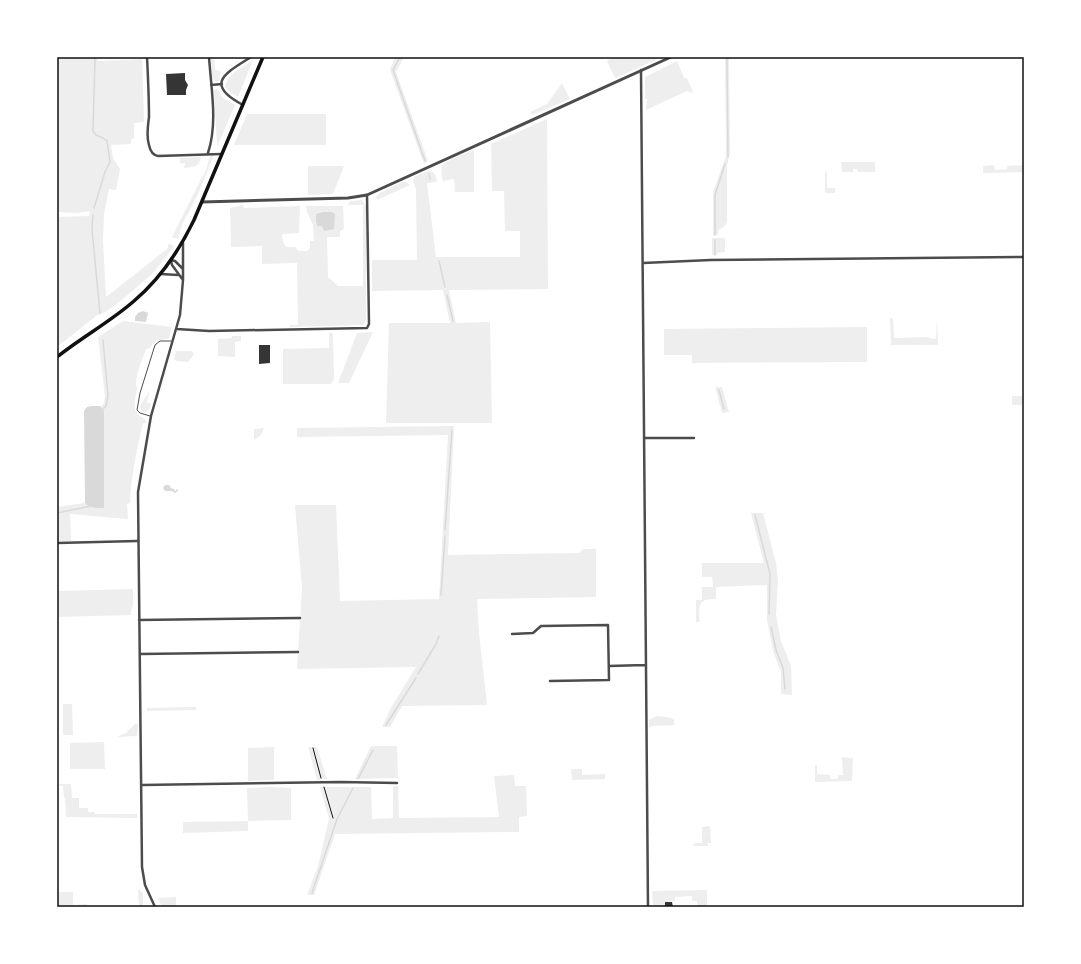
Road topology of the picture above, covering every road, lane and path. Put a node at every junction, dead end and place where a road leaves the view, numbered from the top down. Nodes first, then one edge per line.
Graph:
1 (147, 57) edge
2 (209, 57) edge
3 (251, 57) edge
4 (263, 57) edge
5 (671, 57) edge
6 (641, 70) junction
7 (222, 84) junction
8 (211, 85) junction
9 (243, 105) junction
10 (208, 153) junction
11 (222, 154) junction
12 (367, 195) junction
13 (202, 202) junction
14 (183, 242) junction
15 (1024, 257) edge
16 (171, 260) junction
17 (643, 263) junction
18 (183, 270) junction
19 (160, 274) junction
20 (178, 275) junction
21 (183, 278) junction
22 (177, 329) junction
23 (173, 341) junction
24 (57, 357) edge
25 (151, 416) junction
26 (644, 438) junction
27 (694, 438) dead end
28 (137, 541) junction
29 (57, 543) edge
30 (300, 618) dead end
31 (139, 620) junction
32 (512, 634) dead end
33 (298, 652) dead end
34 (140, 654) junction
35 (645, 665) junction
36 (609, 666) junction
37 (550, 681) dead end
38 (397, 783) dead end
39 (142, 785) junction
40 (155, 907) edge
41 (648, 907) edge

1 - 10 street
2 - 8 street
3 - 7 street
4 - 9 main road
5 - 6 street
6 - 12 street
6 - 17 street
7 - 8 street
7 - 9 street
8 - 10 street
9 - 11 main road
10 - 11 street
11 - 13 main road
12 - 13 street
12 - 22 street
13 - 14 main road
14 - 16 main road
14 - 18 street
15 - 17 street
16 - 18 street
16 - 19 main road
16 - 20 street
17 - 26 street
18 - 21 street
19 - 20 street
19 - 24 main road
20 - 21 street
21 - 22 street
22 - 23 street
23 - 25 street
23 - 25 lane
25 - 28 street
26 - 27 street
26 - 35 street
28 - 29 street
28 - 31 street
30 - 31 street
31 - 34 street
32 - 36 street
33 - 34 street
34 - 39 street
35 - 36 street
35 - 41 street
36 - 37 street
38 - 39 street
39 - 40 street

